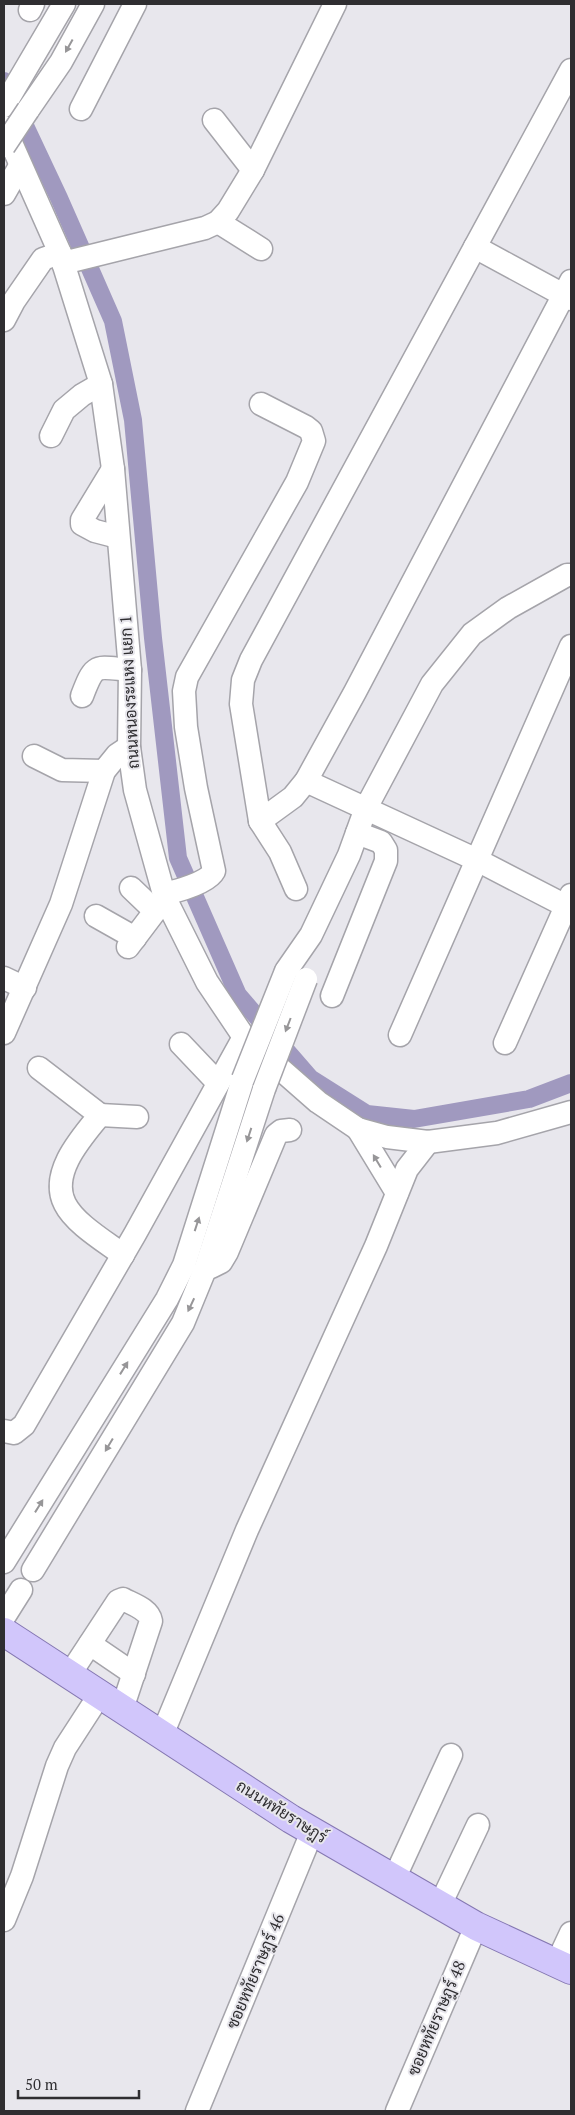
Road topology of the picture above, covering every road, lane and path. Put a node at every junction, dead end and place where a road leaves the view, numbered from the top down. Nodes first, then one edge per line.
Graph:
1 (64, 4) edge
2 (93, 4) edge
3 (135, 4) edge
4 (335, 4) edge
5 (571, 70) edge
6 (9, 98) edge
7 (81, 109) dead end
8 (214, 120) dead end
9 (4, 127) edge
10 (4, 146) edge
11 (20, 166) junction
12 (254, 170) junction
13 (4, 194) edge
14 (218, 222) junction
15 (475, 247) junction
16 (261, 249) dead end
17 (69, 258) junction
18 (569, 292) edge
19 (4, 320) edge
20 (101, 384) junction
21 (261, 404) dead end
22 (51, 436) dead end
23 (113, 469) junction
24 (118, 537) junction
25 (571, 575) edge
26 (571, 646) edge
27 (130, 670) junction
28 (82, 696) dead end
29 (129, 747) junction
30 (34, 756) dead end
31 (104, 771) junction
32 (306, 780) junction
33 (366, 808) junction
34 (260, 821) junction
35 (357, 833) junction
36 (477, 860) junction
37 (131, 888) dead end
38 (296, 890) dead end
39 (167, 898) junction
40 (569, 901) edge
41 (96, 916) dead end
42 (296, 975) junction
43 (4, 978) edge
44 (25, 988) junction
45 (332, 996) dead end
46 (4, 1033) edge
47 (400, 1035) dead end
48 (244, 1037) junction
49 (505, 1043) dead end
50 (181, 1044) dead end
51 (40, 1068) dead end
52 (218, 1083) junction
53 (571, 1112) edge
54 (100, 1115) junction
55 (137, 1117) dead end
56 (358, 1129) junction
57 (290, 1130) dead end
58 (428, 1142) junction
59 (397, 1193) junction
60 (123, 1255) junction
61 (184, 1265) junction
62 (206, 1267) junction
63 (4, 1432) edge
64 (19, 1538) junction
65 (4, 1562) edge
66 (21, 1590) dead end
67 (5, 1631) edge
68 (90, 1644) junction
69 (70, 1674) junction
70 (134, 1674) junction
71 (111, 1701) junction
72 (162, 1734) junction
73 (451, 1755) dead end
74 (478, 1825) dead end
75 (312, 1832) junction
76 (394, 1879) junction
77 (440, 1905) junction
78 (4, 1920) edge
79 (476, 1926) junction
80 (571, 1934) edge
81 (564, 1967) edge
82 (454, 1977) junction
83 (432, 1985) dead end
84 (197, 2111) edge
85 (397, 2111) edge

1 - 6 street
2 -> 10 street, bridge
3 - 7 street
4 - 12 street
5 - 15 street
8 - 12 street
9 - 11 street, ถนนหนองระแหง แยก 1
11 - 13 street
11 - 17 street, ถนนหนองระแหง แยก 1
12 - 14 street
14 - 16 street
14 - 17 street
15 - 18 street
15 - 34 street
17 - 19 street
17 - 20 street, ถนนหนองระแหง แยก 1
18 - 32 street
20 - 22 street
20 - 23 street, ถนนหนองระแหง แยก 1
21 - 39 street
23 - 24 street, ถนนหนองระแหง แยก 1
23 - 24 street
24 - 27 street, ถนนหนองระแหง แยก 1
25 - 33 street
26 - 36 street
27 - 28 street
27 - 29 street, ถนนหนองระแหง แยก 1
29 - 31 street
29 - 39 street, ถนนหนองระแหง แยก 1
30 - 31 street
31 - 44 street
32 - 33 street
32 - 34 street
33 - 35 street
33 - 36 street
34 - 38 street
35 - 42 street
35 - 45 street
36 - 40 street
36 - 47 street
37 - 39 street
39 - 41 street
39 - 48 street, ถนนหนองระแหง แยก 1
40 - 49 street
61 -> 42 street, bridge
42 -> 62 street, bridge
43 - 44 street
44 - 46 street
48 - 52 street
48 - 56 street, ถนนหนองระแหง แยก 1
50 - 52 street
51 - 54 street
52 - 60 street
53 - 58 street, ถนนหนองระแหง แยก 1
54 - 55 street
54 - 60 street
56 - 58 street, ถนนหนองระแหง แยก 1
59 -> 56 street
57 - 62 street
58 - 59 street
59 - 72 street
60 - 63 street
61 - 62 street
64 -> 61 street
62 -> 64 street
64 - 65 street
66 - 67 street
67 - 69 main road, ถนนหทัยราษฎร์
68 - 69 street
68 - 70 street
68 - 70 street
69 - 71 main road, ถนนหทัยราษฎร์
70 - 71 street
71 - 72 main road, ถนนหทัยราษฎร์
71 - 78 street
72 - 75 main road, ถนนหทัยราษฎร์
73 - 76 street
74 - 77 street
75 - 76 main road, ถนนหทัยราษฎร์
75 - 84 street, ซอยหทัยราษฎร์ 46
76 - 77 main road, ถนนหทัยราษฎร์
77 - 79 main road, ถนนหทัยราษฎร์
79 - 81 main road, ถนนหทัยราษฎร์
79 - 82 street, ซอยหทัยราษฎร์ 48
80 - 81 street
82 - 83 street
82 - 85 street, ซอยหทัยราษฎร์ 48

